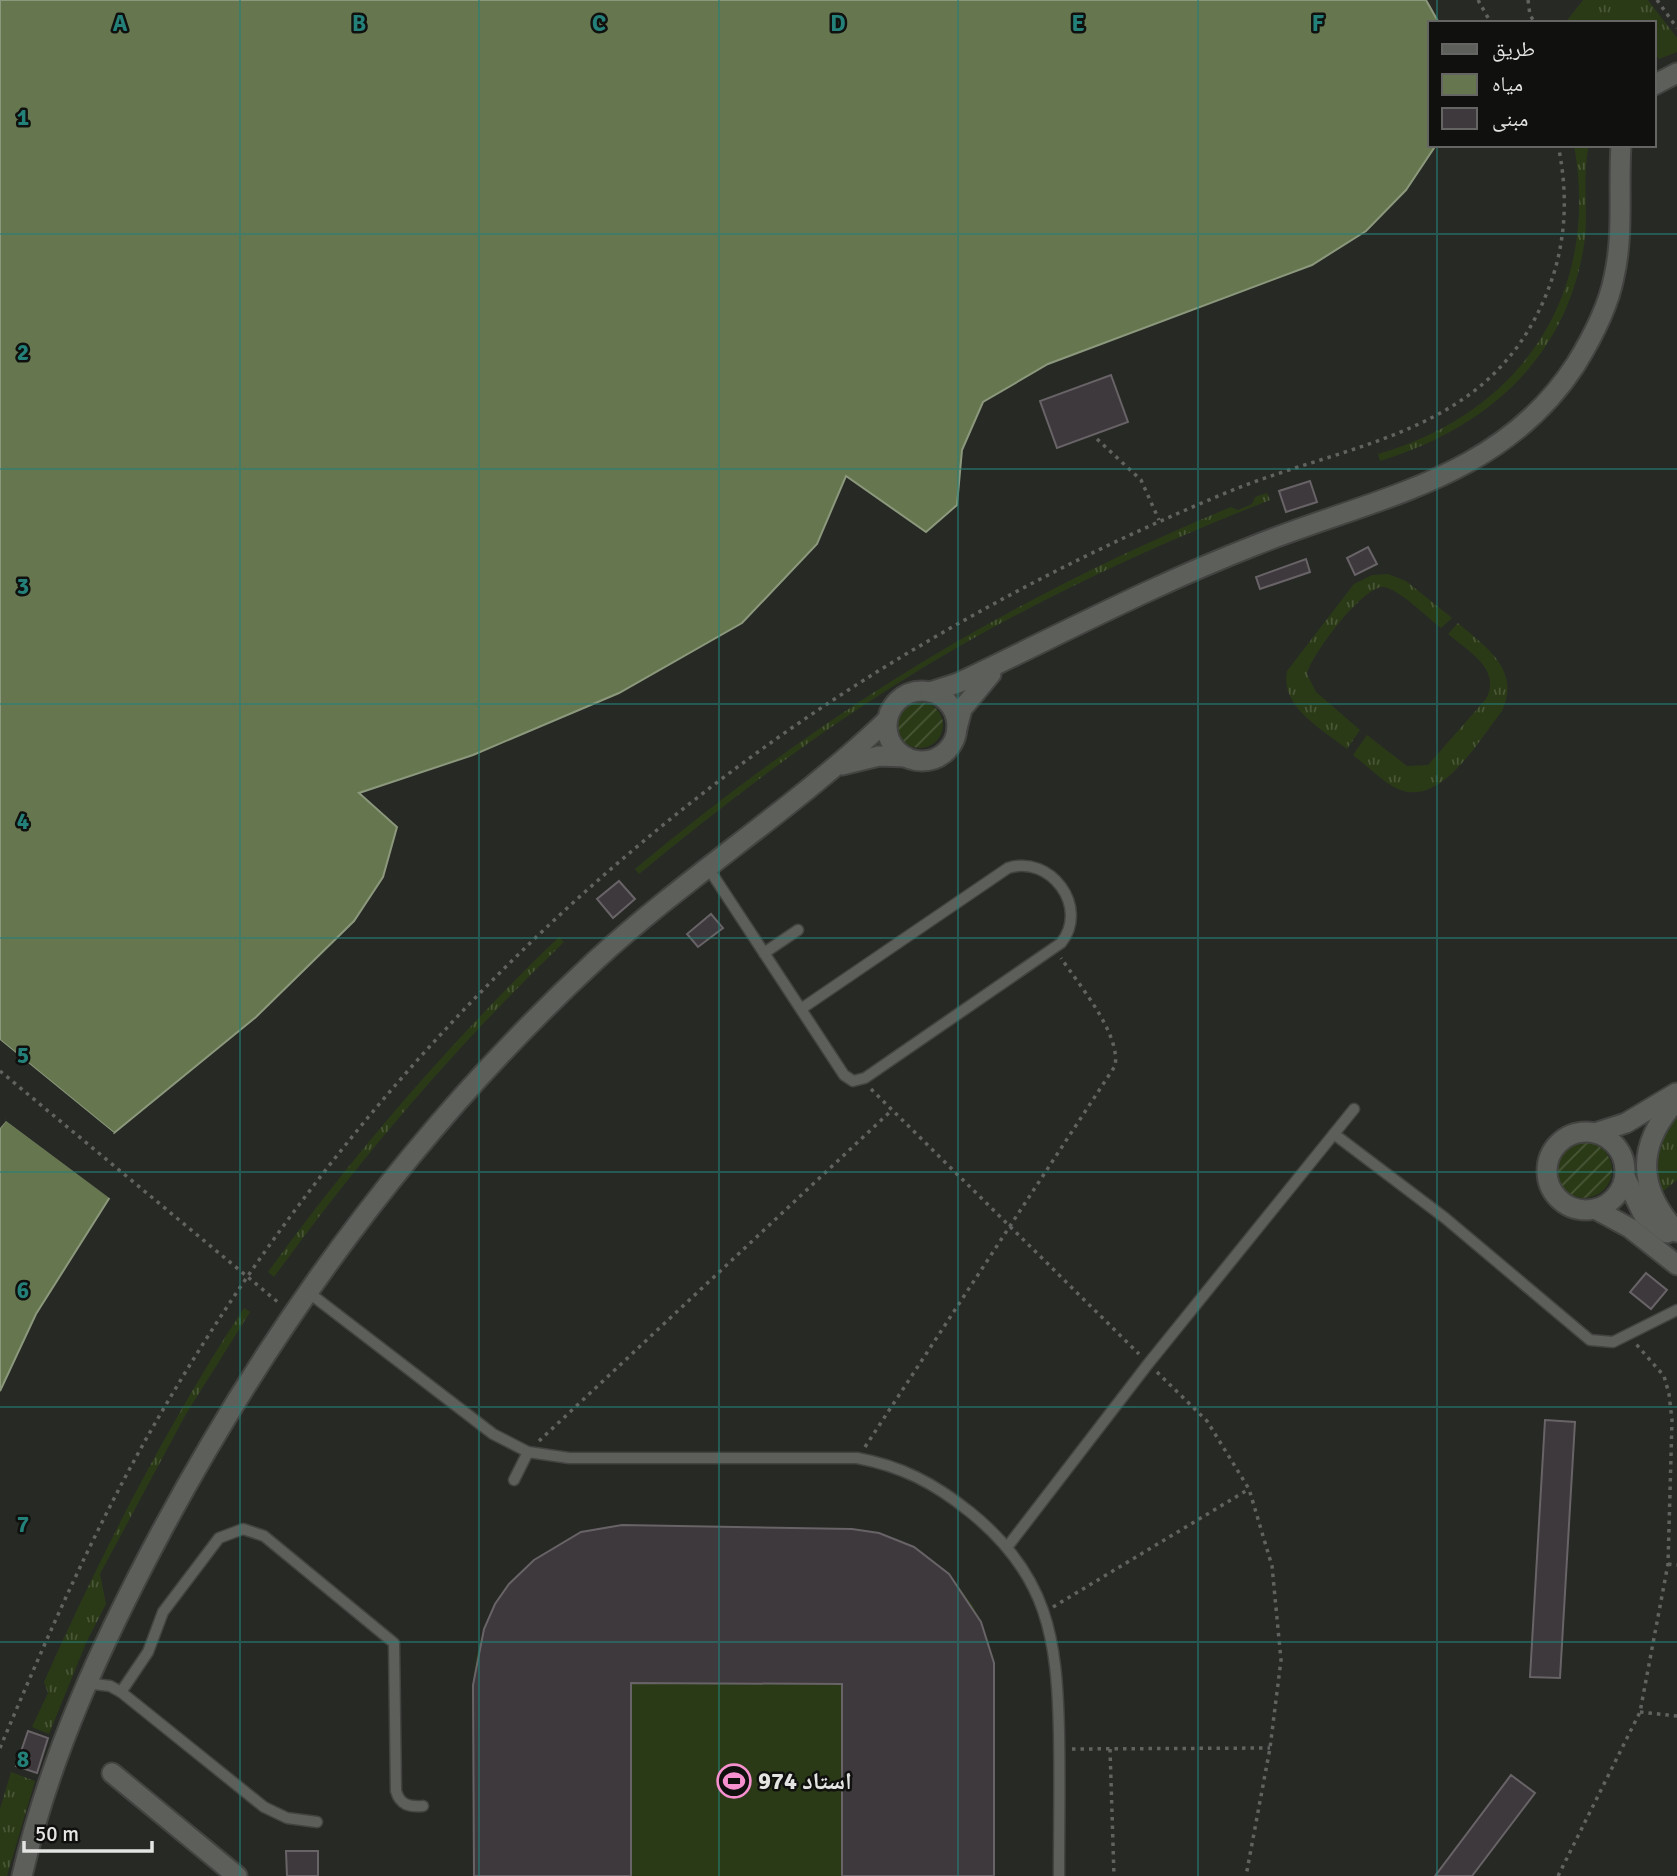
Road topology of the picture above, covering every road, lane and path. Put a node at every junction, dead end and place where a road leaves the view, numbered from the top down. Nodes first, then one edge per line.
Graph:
1 (1478, 0) edge
2 (1528, 0) edge
3 (1657, 0) edge
4 (1490, 21) edge
5 (1534, 21) edge
6 (1677, 28) edge
7 (1677, 73) edge
8 (1656, 84) edge
9 (1558, 147) edge
10 (1621, 147) edge
11 (1097, 439) dead end
12 (1159, 520) junction
13 (1003, 662) junction
14 (930, 692) junction
15 (887, 720) junction
16 (957, 727) junction
17 (906, 757) junction
18 (831, 770) junction
19 (707, 866) junction
20 (798, 930) dead end
21 (1054, 947) junction
22 (764, 953) junction
23 (801, 1009) junction
24 (1, 1074) edge
25 (865, 1078) junction
26 (1677, 1093) edge
27 (1677, 1100) edge
28 (1354, 1109) dead end
29 (892, 1110) junction
30 (1595, 1133) junction
31 (1334, 1134) junction
32 (1625, 1177) junction
33 (1595, 1209) junction
34 (1009, 1225) junction
35 (1677, 1232) edge
36 (1677, 1239) edge
37 (1677, 1265) edge
38 (248, 1278) junction
39 (308, 1292) junction
40 (1677, 1310) edge
41 (292, 1314) junction
42 (1628, 1335) junction
43 (1148, 1364) junction
44 (528, 1452) junction
45 (857, 1458) junction
46 (514, 1480) dead end
47 (1249, 1489) junction
48 (1008, 1546) junction
49 (1668, 1563) junction
50 (1677, 1564) edge
51 (1045, 1611) junction
52 (86, 1683) junction
53 (121, 1692) junction
54 (1640, 1712) junction
55 (1677, 1716) edge
56 (0, 1748) edge
57 (1269, 1748) junction
58 (1059, 1749) junction
59 (1110, 1749) junction
60 (112, 1773) dead end
61 (423, 1806) dead end
62 (317, 1822) dead end
63 (22, 1876) edge
64 (237, 1876) edge
65 (1059, 1876) edge
66 (1114, 1876) edge
67 (1245, 1876) edge
68 (1558, 1876) edge

1 - 4 path
2 - 5 path
3 - 6 path
7 - 8 street
9 - 12 path
10 - 13 street
11 - 12 path
12 - 38 path
13 - 14 street
13 - 16 street
14 - 15 street
14 - 16 street
15 - 17 street
15 - 18 street
16 - 17 street
17 - 18 street
18 - 19 street
19 - 22 lane
19 - 39 street
20 - 22 lane
21 - 23 lane
21 - 25 lane
21 - 34 path
22 - 23 lane
23 - 25 lane
24 - 38 path
25 - 29 path
26 - 30 street
27 - 35 street
28 - 31 lane
29 - 34 path
29 - 44 path
30 - 32 street
30 - 33 street
31 - 42 lane
31 - 43 lane
32 - 33 street
32 - 36 street
33 - 37 street
34 - 43 path
34 - 45 path
38 - 41 path
38 - 56 path
39 - 41 street
39 - 44 lane
40 - 42 lane
41 - 52 street
42 - 49 path
43 - 47 path
43 - 48 lane
44 - 45 lane
44 - 46 lane
45 - 48 lane
47 - 51 path
47 - 57 path
48 - 51 lane
49 - 50 path
49 - 54 path
51 - 58 lane
52 - 53 lane
52 - 63 street
53 - 61 lane
53 - 62 lane
54 - 55 path
54 - 68 path
57 - 59 path
57 - 67 path
58 - 59 path
58 - 65 lane
59 - 66 path
60 - 64 street

